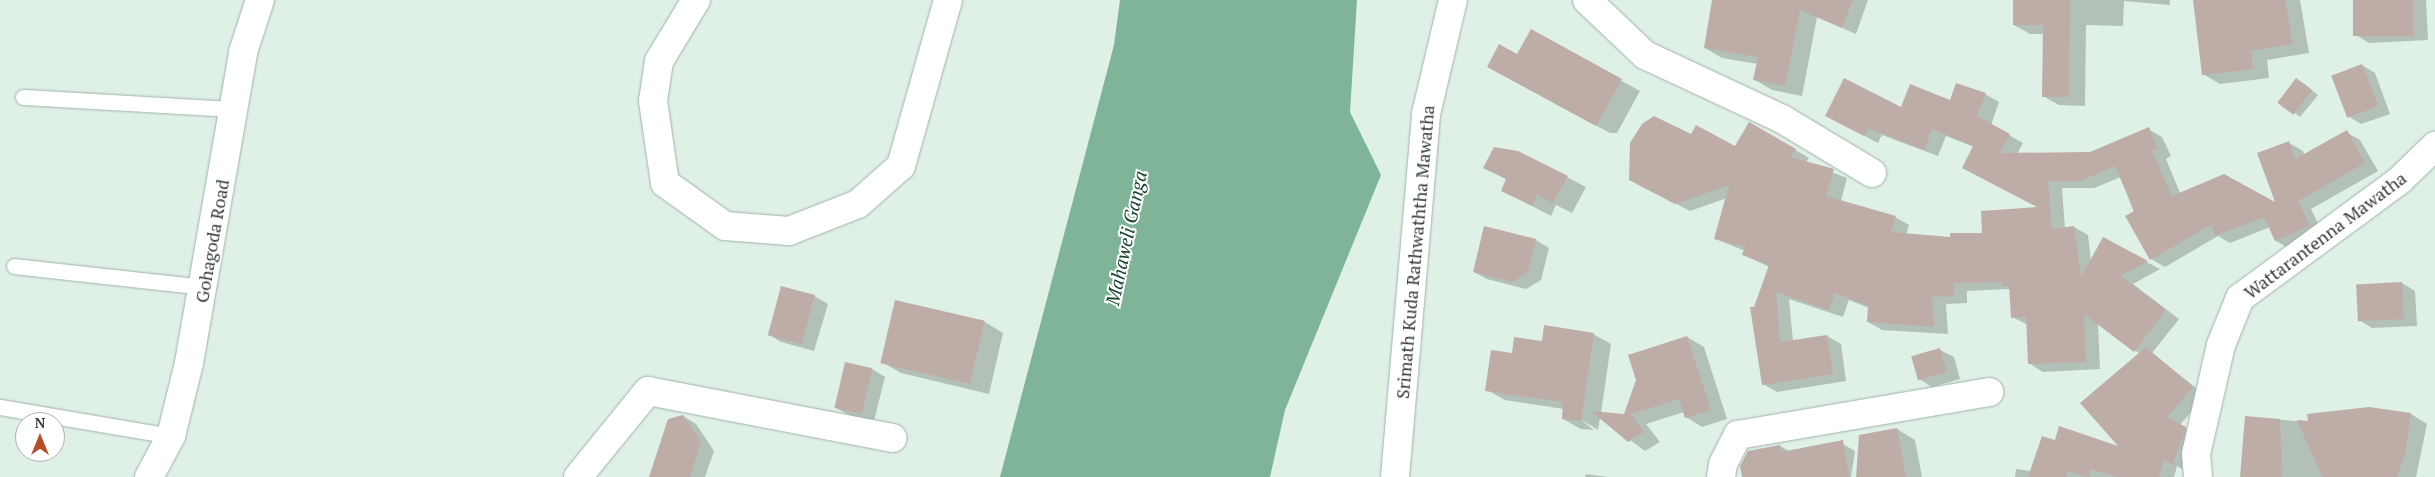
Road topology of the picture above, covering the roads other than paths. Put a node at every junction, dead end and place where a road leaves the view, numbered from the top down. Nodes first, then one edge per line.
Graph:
1 (260, 0) edge
2 (696, 0) edge
3 (948, 0) edge
4 (1453, 0) edge
5 (1587, 0) edge
6 (22, 96) dead end
7 (233, 109) junction
8 (2435, 146) edge
9 (1872, 173) dead end
10 (14, 266) dead end
11 (204, 287) junction
12 (1989, 392) dead end
13 (0, 407) edge
14 (171, 436) junction
15 (893, 438) dead end
16 (149, 477) edge
17 (578, 477) edge
18 (1395, 477) edge
19 (1721, 477) edge
20 (2198, 477) edge

1 - 7 street, Gohagoda Road
2 - 3 street
4 - 18 street, Srimath Kuda Rathwaththa Mawatha
5 - 9 street
6 - 7 lane
7 - 11 street, Gohagoda Road
8 - 20 street, Wattarantenna Mawatha
10 - 11 lane
11 - 14 street, Gohagoda Road
12 - 19 street
13 - 14 lane
14 - 16 street, Gohagoda Road
15 - 17 street

